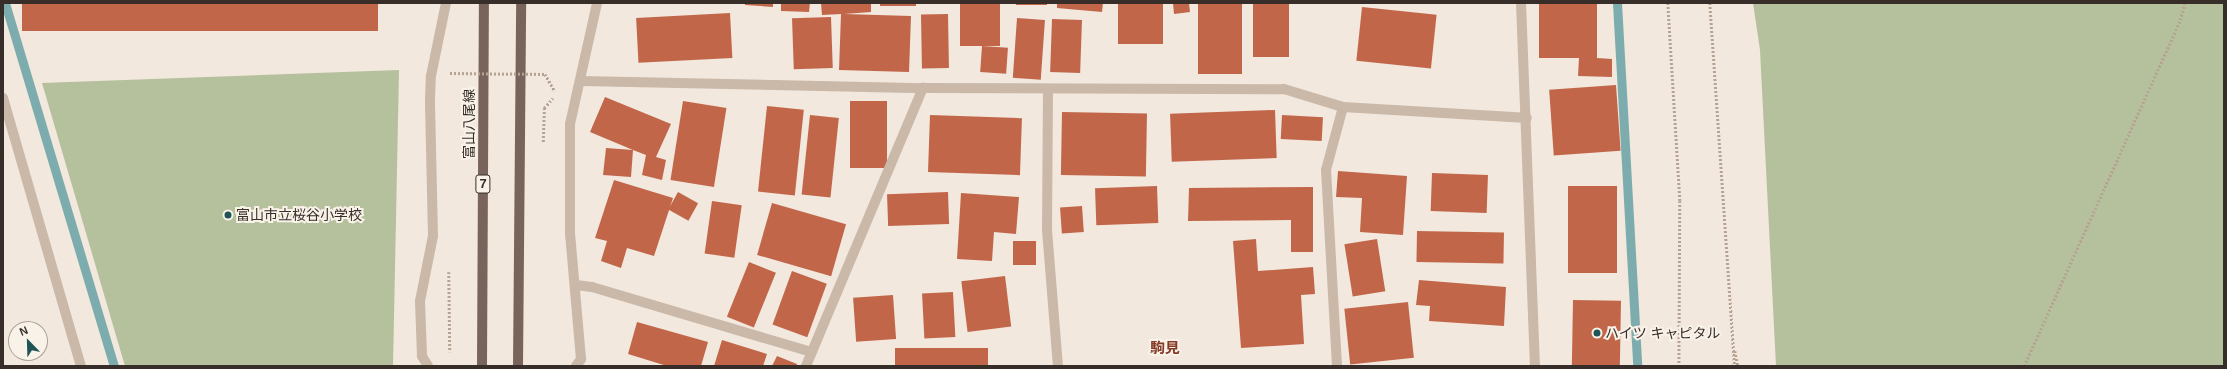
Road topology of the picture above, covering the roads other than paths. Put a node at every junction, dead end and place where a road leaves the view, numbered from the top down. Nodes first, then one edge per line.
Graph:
1 (446, 3) edge
2 (484, 3) edge
3 (521, 3) edge
4 (597, 3) edge
5 (1521, 3) edge
6 (581, 81) junction
7 (923, 88) junction
8 (1048, 89) junction
9 (3, 98) edge
10 (1343, 107) junction
11 (1527, 118) junction
12 (576, 285) junction
13 (812, 352) junction
14 (81, 366) edge
15 (428, 366) edge
16 (482, 366) edge
17 (518, 366) edge
18 (576, 366) edge
19 (806, 366) edge
20 (1058, 366) edge
21 (1337, 366) edge
22 (1535, 366) edge

1 - 15 street
2 - 16 main road, 富山八尾線 / 7
3 - 17 main road
4 - 6 street
5 - 11 street
6 - 7 street
6 - 12 street
7 - 8 street
7 - 13 street
8 - 10 street
8 - 20 street
9 - 14 street
10 - 11 street
10 - 21 street
11 - 22 street
12 - 13 street
12 - 18 street
13 - 19 street

